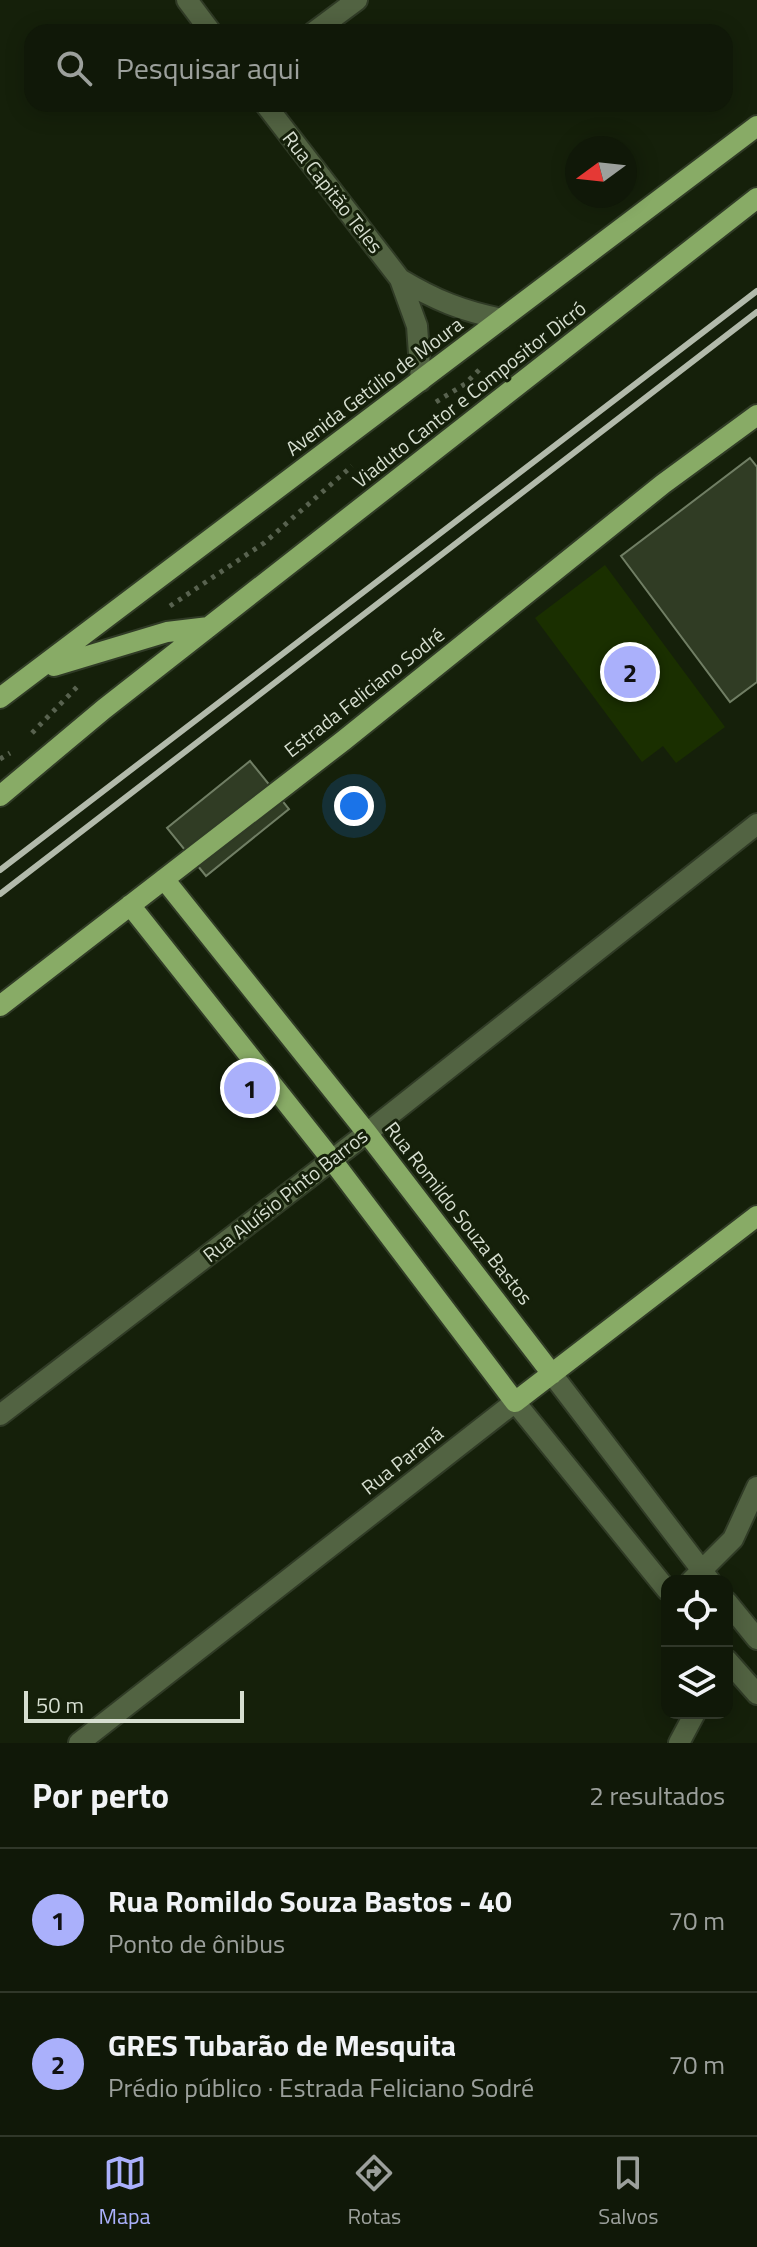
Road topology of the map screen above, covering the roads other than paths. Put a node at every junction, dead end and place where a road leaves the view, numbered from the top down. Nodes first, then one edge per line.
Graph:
1 (357, 0) edge
2 (194, 3) edge
3 (206, 24) edge
4 (325, 24) edge
5 (271, 112) edge
6 (749, 132) edge
7 (757, 198) edge
8 (400, 279) junction
9 (502, 319) junction
10 (421, 381) junction
11 (757, 415) edge
12 (212, 627) junction
13 (35, 673) junction
14 (0, 698) edge
15 (0, 796) edge
16 (757, 824) edge
17 (164, 879) junction
18 (130, 905) junction
19 (0, 1006) edge
20 (367, 1133) junction
21 (332, 1160) junction
22 (757, 1216) edge
23 (552, 1374) junction
24 (515, 1402) junction
25 (0, 1415) edge
26 (757, 1487) edge
27 (699, 1575) edge
28 (703, 1575) edge
29 (661, 1583) edge
30 (733, 1609) edge
31 (757, 1639) edge
32 (733, 1667) edge
33 (757, 1694) edge
34 (692, 1719) edge
35 (79, 1743) edge
36 (679, 1743) edge

1 - 4 street
2 - 3 street
5 - 8 street, Rua Capitão Teles
6 - 9 main road, Avenida Getúlio de Moura
7 - 12 main road, Viaduto Cantor e Compositor Dicró
8 - 9 street, Rua Capitão Teles
8 - 10 street, Rua Capitão Teles
9 - 10 main road, Avenida Getúlio de Moura
10 - 13 main road, Avenida Getúlio de Moura
11 - 17 main road, Estrada Feliciano Sodré
12 - 13 main road, Avenida Getúlio de Moura
12 - 15 main road
13 - 14 main road, Avenida Getúlio de Moura
16 - 20 street, Rua Aluísio Pinto Barros
17 - 18 main road, Estrada Feliciano Sodré
17 - 20 main road, Rua Romildo Souza Bastos
18 - 19 main road, Estrada Feliciano Sodré
18 - 21 main road
20 - 21 street, Rua Aluísio Pinto Barros
20 - 23 main road, Rua Romildo Souza Bastos
21 - 24 main road
21 - 25 street, Rua Aluísio Pinto Barros
22 - 23 main road, Rua Paraná
23 - 24 main road, Rua Paraná
23 - 27 street, Rua Romildo Souza Bastos
24 - 29 street
24 - 35 street, Rua Paraná
26 - 28 street
30 - 31 street
32 - 33 street
34 - 36 street

